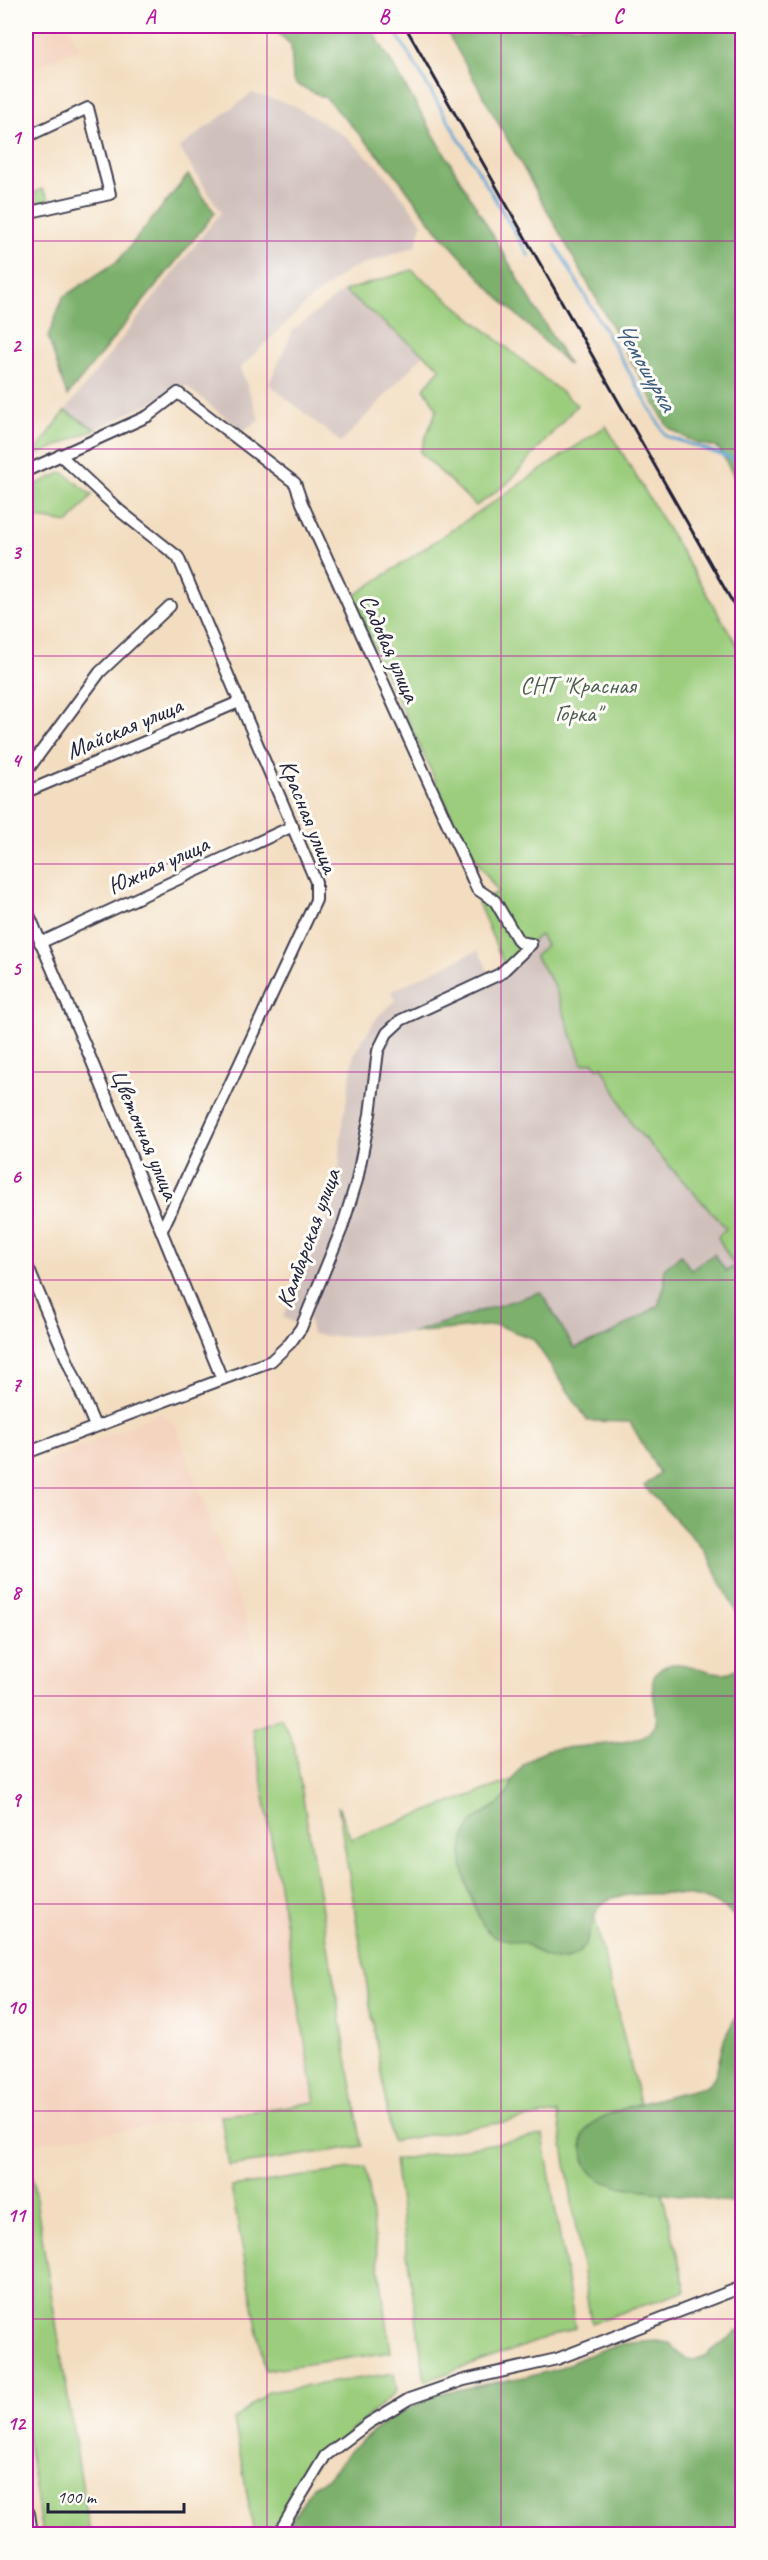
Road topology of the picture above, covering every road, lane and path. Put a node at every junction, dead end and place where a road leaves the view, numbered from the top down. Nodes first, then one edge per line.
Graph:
1 (26, 137) edge
2 (26, 213) edge
3 (60, 455) junction
4 (26, 471) edge
5 (170, 606) dead end
6 (238, 702) junction
7 (26, 772) edge
8 (26, 792) edge
9 (293, 826) junction
10 (26, 908) edge
11 (40, 943) junction
12 (531, 944) joint
13 (162, 1230) junction
14 (26, 1263) edge
15 (222, 1379) junction
16 (94, 1425) junction
17 (26, 1453) edge
18 (742, 2287) edge
19 (26, 2514) edge
20 (29, 2535) edge
21 (278, 2535) edge

1 - 2 street
3 - 4 street
3 - 6 street, Красная улица
3 - 12 street, Садовая улица
5 - 7 street
6 - 8 street, Майская улица
6 - 9 street, Красная улица
9 - 11 street, Южная улица
9 - 13 street, Красная улица
10 - 11 street, Цветочная улица
11 - 13 street, Цветочная улица
12 - 15 street, Камбарская улица
13 - 15 street, Цветочная улица
14 - 16 street
15 - 16 street, Камбарская улица
16 - 17 street, Камбарская улица
18 - 21 street
19 - 20 main road

